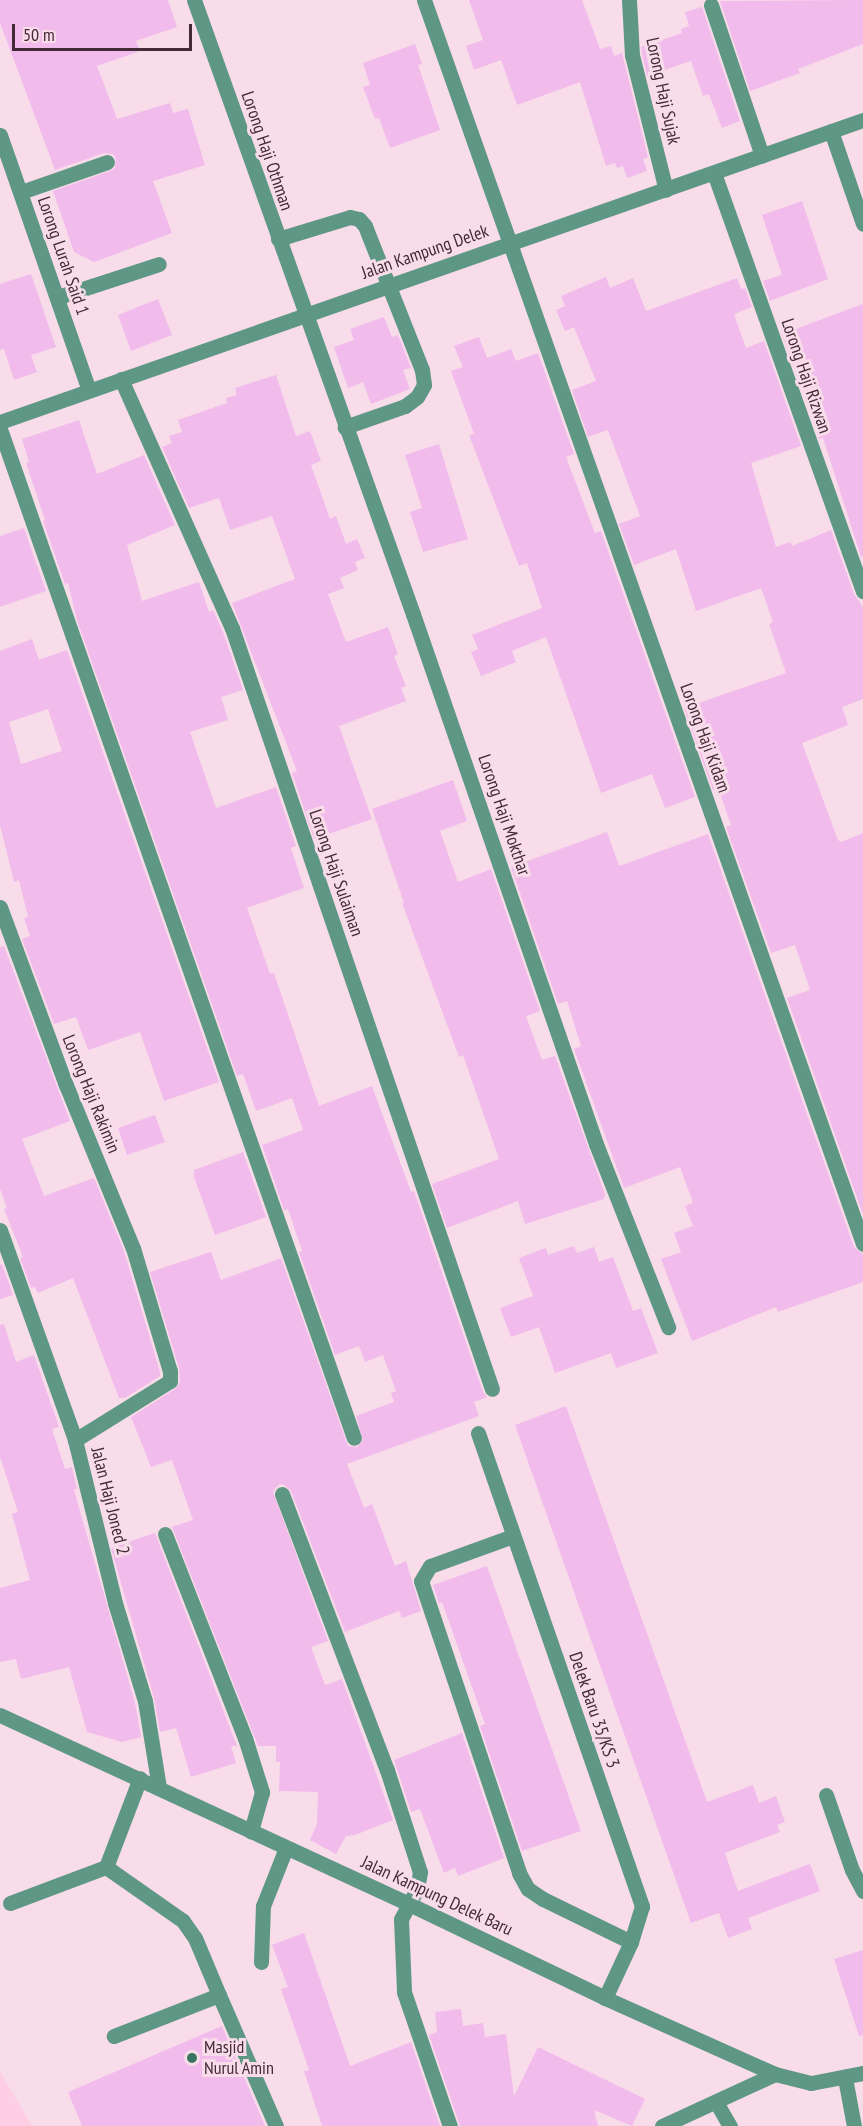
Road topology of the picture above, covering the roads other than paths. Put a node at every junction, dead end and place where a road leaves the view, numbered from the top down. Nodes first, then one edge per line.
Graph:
1 (194, 0) edge
2 (424, 0) edge
3 (629, 0) edge
4 (711, 5) dead end
5 (863, 120) edge
6 (831, 131) junction
7 (0, 135) edge
8 (762, 156) junction
9 (107, 162) dead end
10 (714, 172) junction
11 (666, 190) junction
12 (21, 192) junction
13 (863, 224) edge
14 (278, 239) junction
15 (508, 244) junction
16 (159, 264) dead end
17 (388, 285) junction
18 (58, 297) junction
19 (304, 315) junction
20 (121, 379) junction
21 (89, 390) junction
22 (0, 422) edge
23 (345, 427) junction
24 (0, 429) edge
25 (863, 591) edge
26 (0, 907) edge
27 (0, 1230) edge
28 (863, 1244) edge
29 (668, 1327) dead end
30 (492, 1389) dead end
31 (478, 1433) dead end
32 (354, 1438) dead end
33 (75, 1440) junction
34 (282, 1494) dead end
35 (165, 1534) dead end
36 (513, 1536) junction
37 (0, 1714) edge
38 (140, 1778) junction
39 (159, 1787) junction
40 (826, 1795) dead end
41 (251, 1831) junction
42 (286, 1848) junction
43 (106, 1867) junction
44 (863, 1891) edge
45 (10, 1903) dead end
46 (407, 1903) junction
47 (631, 1942) junction
48 (261, 1962) dead end
49 (219, 1995) junction
50 (605, 1998) junction
51 (114, 2036) dead end
52 (863, 2073) edge
53 (776, 2074) junction
54 (845, 2078) junction
55 (716, 2102) junction
56 (276, 2126) edge
57 (450, 2126) edge
58 (662, 2126) edge
59 (730, 2126) edge
60 (854, 2126) edge

1 - 14 street, Lorong Haji Othman
2 - 15 street, Lorong Haji Kidam
3 - 11 street, Lorong Haji Sujak
4 - 8 street
5 - 6 street, Jalan Kampung Delek
6 - 8 street, Jalan Kampung Delek
6 - 13 street
7 - 12 street, Lorong Lurah Said 1
8 - 10 street, Jalan Kampung Delek
9 - 12 street
10 - 11 street, Jalan Kampung Delek
10 - 25 street, Lorong Haji Rizwan
11 - 15 street, Jalan Kampung Delek
12 - 18 street, Lorong Lurah Said 1
14 - 17 street
14 - 19 street, Lorong Haji Othman
15 - 17 street, Jalan Kampung Delek
15 - 28 street, Lorong Haji Kidam
16 - 18 street
17 - 19 street, Jalan Kampung Delek
17 - 23 street
18 - 21 street, Lorong Lurah Said 1
19 - 20 street, Jalan Kampung Delek
19 - 23 street, Lorong Haji Mokthar
20 - 21 street, Jalan Kampung Delek
20 - 30 street, Lorong Haji Sulaiman
21 - 22 street, Jalan Kampung Delek
23 - 29 street, Lorong Haji Mokthar
24 - 32 street
26 - 33 street, Lorong Haji Rakimin
27 - 33 street, Jalan Haji Joned 2
31 - 36 street, Delek Baru 35/KS 3
33 - 39 street, Jalan Haji Joned 2
34 - 46 street
35 - 41 street
36 - 47 street, Delek Baru 35/KS 3
36 - 47 street
37 - 38 street, Jalan Kampung Delek Baru
38 - 39 street, Jalan Kampung Delek Baru
38 - 43 street
39 - 41 street, Jalan Kampung Delek Baru
40 - 44 street
41 - 42 street, Jalan Kampung Delek Baru
42 - 46 street, Jalan Kampung Delek Baru
42 - 48 street
43 - 45 street
43 - 49 street
46 - 50 street, Jalan Kampung Delek Baru
46 - 57 street
47 - 50 street, Delek Baru 35/KS 3
49 - 51 street
49 - 56 street
50 - 53 street, Jalan Kampung Delek Baru
52 - 54 street, Jalan Kampung Delek Baru
53 - 54 street, Jalan Kampung Delek Baru
53 - 55 street
54 - 60 street
55 - 58 street
55 - 59 street

